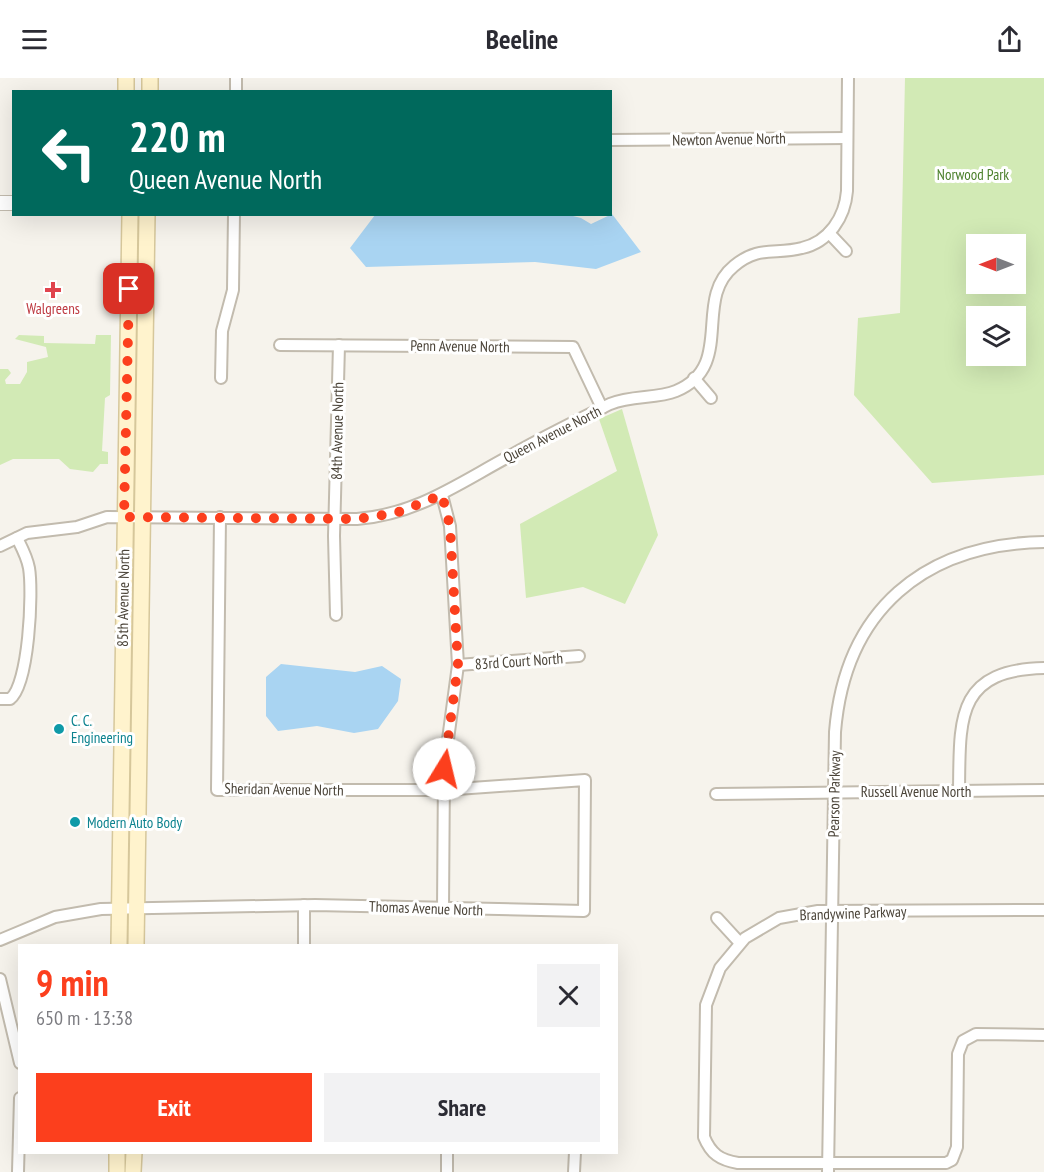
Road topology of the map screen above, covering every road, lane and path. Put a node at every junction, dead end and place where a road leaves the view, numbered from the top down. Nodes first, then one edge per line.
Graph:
1 (848, 78) edge
2 (847, 138) junction
3 (612, 140) edge
4 (130, 216) edge
5 (147, 216) edge
6 (234, 216) edge
7 (829, 233) junction
8 (846, 251) dead end
9 (280, 345) dead end
10 (339, 345) junction
11 (221, 378) dead end
12 (694, 378) junction
13 (711, 398) dead end
14 (602, 408) junction
15 (442, 495) junction
16 (124, 517) junction
17 (220, 517) junction
18 (141, 518) junction
19 (335, 518) junction
20 (17, 538) junction
21 (1044, 542) edge
22 (0, 546) edge
23 (336, 615) dead end
24 (579, 656) dead end
25 (458, 665) junction
26 (1044, 668) edge
27 (0, 699) edge
28 (585, 780) joint
29 (443, 790) junction
30 (1044, 790) edge
31 (959, 791) junction
32 (834, 792) junction
33 (716, 794) dead end
34 (304, 905) junction
35 (120, 908) junction
36 (137, 909) junction
37 (443, 909) junction
38 (1044, 910) edge
39 (832, 911) junction
40 (717, 918) dead end
41 (0, 939) edge
42 (740, 943) junction
43 (119, 944) edge
44 (136, 944) edge
45 (304, 944) edge
46 (0, 979) edge
47 (1044, 1035) edge
48 (18, 1055) edge
49 (18, 1154) edge
50 (117, 1154) edge
51 (134, 1154) edge
52 (447, 1154) edge
53 (575, 1154) edge
54 (828, 1168) edge
55 (18, 1172) edge
56 (117, 1172) edge
57 (133, 1172) edge
58 (447, 1172) edge
59 (574, 1172) edge

1 - 2 street
2 - 3 street, Newton Avenue North
2 - 7 street
4 - 16 main road, 85th Avenue North
5 - 18 main road, 85th Avenue North
6 - 11 street
7 - 8 street
7 - 12 street, Queen Avenue North
9 - 10 street, Penn Avenue North
10 - 14 street, Penn Avenue North
10 - 19 street, 84th Avenue North
12 - 13 street
12 - 14 street, Queen Avenue North
14 - 15 street, Queen Avenue North
15 - 19 street, Queen Avenue North
15 - 25 street
16 - 18 street, Queen Avenue North
16 - 20 street, Queen Avenue North
16 - 35 main road, 85th Avenue North
17 - 18 street, Queen Avenue North
17 - 19 street, Queen Avenue North
17 - 29 street, Sheridan Avenue North
18 - 36 main road, 85th Avenue North
19 - 23 street, 84th Avenue North
20 - 22 street, Queen Avenue North
20 - 27 street
21 - 32 street, Pearson Parkway
24 - 25 street, 83rd Court North
25 - 29 street
26 - 31 street
28 - 29 street, Sheridan Avenue North
28 - 37 street, Thomas Avenue North
29 - 37 street
30 - 31 street, Russell Avenue North
31 - 32 street, Russell Avenue North
32 - 33 street, Russell Avenue North
32 - 39 street, Pearson Parkway
34 - 36 street, Thomas Avenue North
34 - 37 street, Thomas Avenue North
34 - 45 street
35 - 36 street, Thomas Avenue North
35 - 41 street, Thomas Avenue North
35 - 43 main road, 85th Avenue North
36 - 44 main road, 85th Avenue North
38 - 39 street, Brandywine Parkway
39 - 42 street, Brandywine Parkway
39 - 54 street, Pearson Parkway
40 - 42 street
42 - 54 street, Brandywine Parkway
46 - 48 street
47 - 54 street
49 - 55 street
50 - 56 main road
51 - 57 main road
52 - 58 street
53 - 59 street

